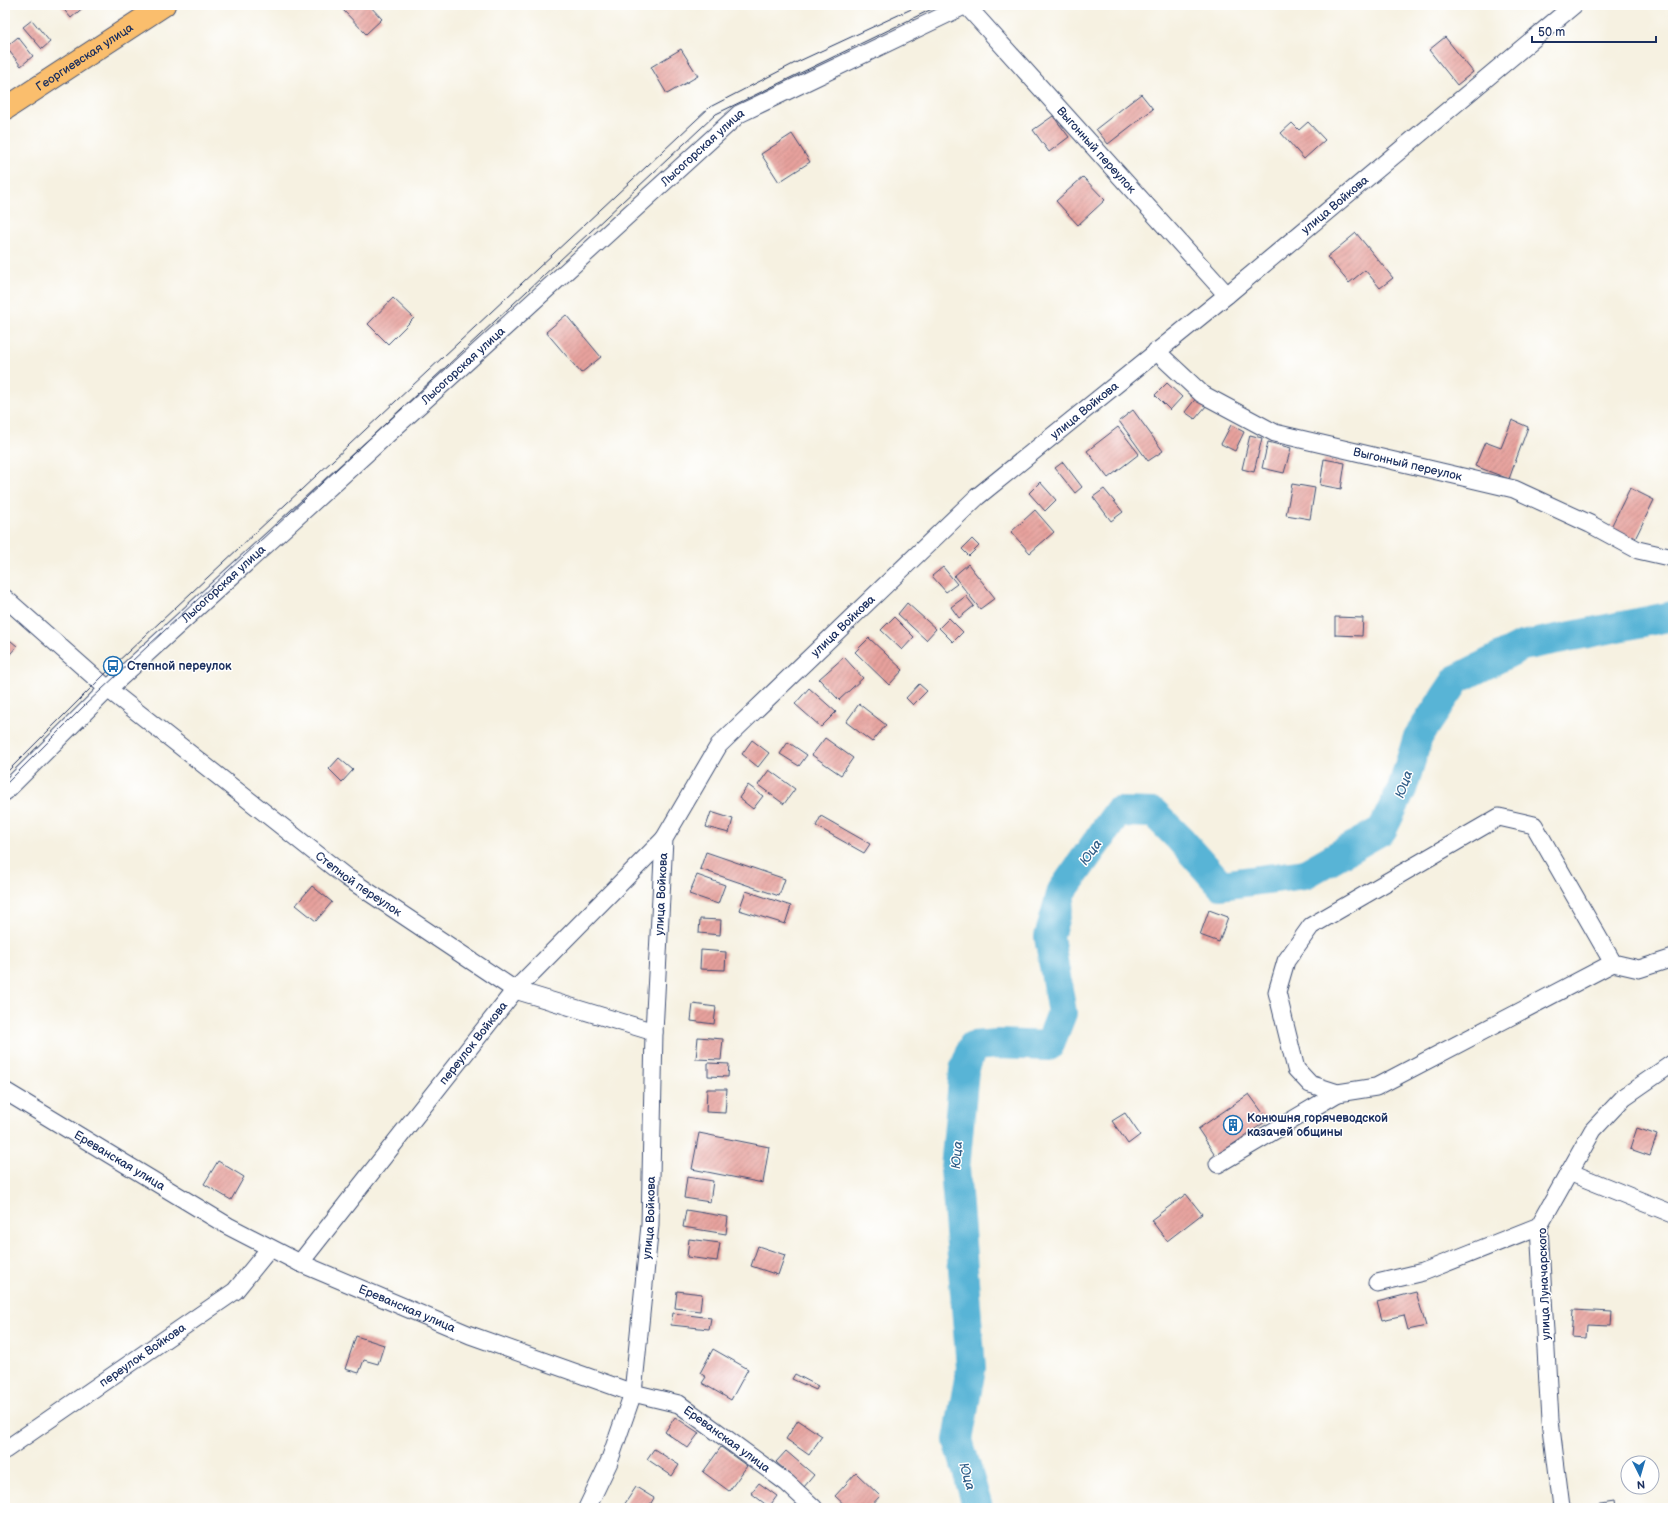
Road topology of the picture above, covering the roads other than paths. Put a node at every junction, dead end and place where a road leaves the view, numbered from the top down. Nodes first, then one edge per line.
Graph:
1 (164, 5) edge
2 (966, 5) edge
3 (1574, 5) edge
4 (5, 108) edge
5 (1227, 295) junction
6 (1156, 351) junction
7 (1673, 558) edge
8 (5, 598) edge
9 (108, 689) junction
10 (5, 792) edge
11 (664, 839) junction
12 (1673, 958) edge
13 (1613, 963) junction
14 (516, 990) junction
15 (654, 1032) junction
16 (1673, 1063) edge
17 (5, 1090) edge
18 (1338, 1093) junction
19 (1218, 1164) dead end
20 (1569, 1172) junction
21 (1673, 1214) edge
22 (1539, 1226) junction
23 (270, 1248) junction
24 (300, 1264) junction
25 (1377, 1284) dead end
26 (633, 1393) junction
27 (5, 1450) edge
28 (587, 1508) edge
29 (814, 1508) edge
30 (1561, 1508) edge

1 - 4 main road, Георгиевская улица
2 - 5 street, Выгонный переулок
2 - 9 street, Лысогорская улица
3 - 5 street, улица Войкова
5 - 6 street, улица Войкова
6 - 7 street, Выгонный переулок
6 - 11 street, улица Войкова
8 - 9 street, Степной переулок
9 - 10 street, Лысогорская улица
9 - 14 street, Степной переулок
11 - 14 street, переулок Войкова
11 - 15 street, улица Войкова
12 - 13 street
13 - 18 street
13 - 18 street
14 - 15 street, Степной переулок
14 - 24 street, переулок Войкова
15 - 26 street, улица Войкова
16 - 20 street, улица Луначарского
17 - 23 street, Ереванская улица
18 - 19 street
20 - 21 street
20 - 22 street, улица Луначарского
22 - 25 street
22 - 30 street, улица Луначарского
23 - 24 street, Ереванская улица
23 - 27 street, переулок Войкова
24 - 26 street, Ереванская улица
26 - 28 street, улица Войкова
26 - 29 street, Ереванская улица

